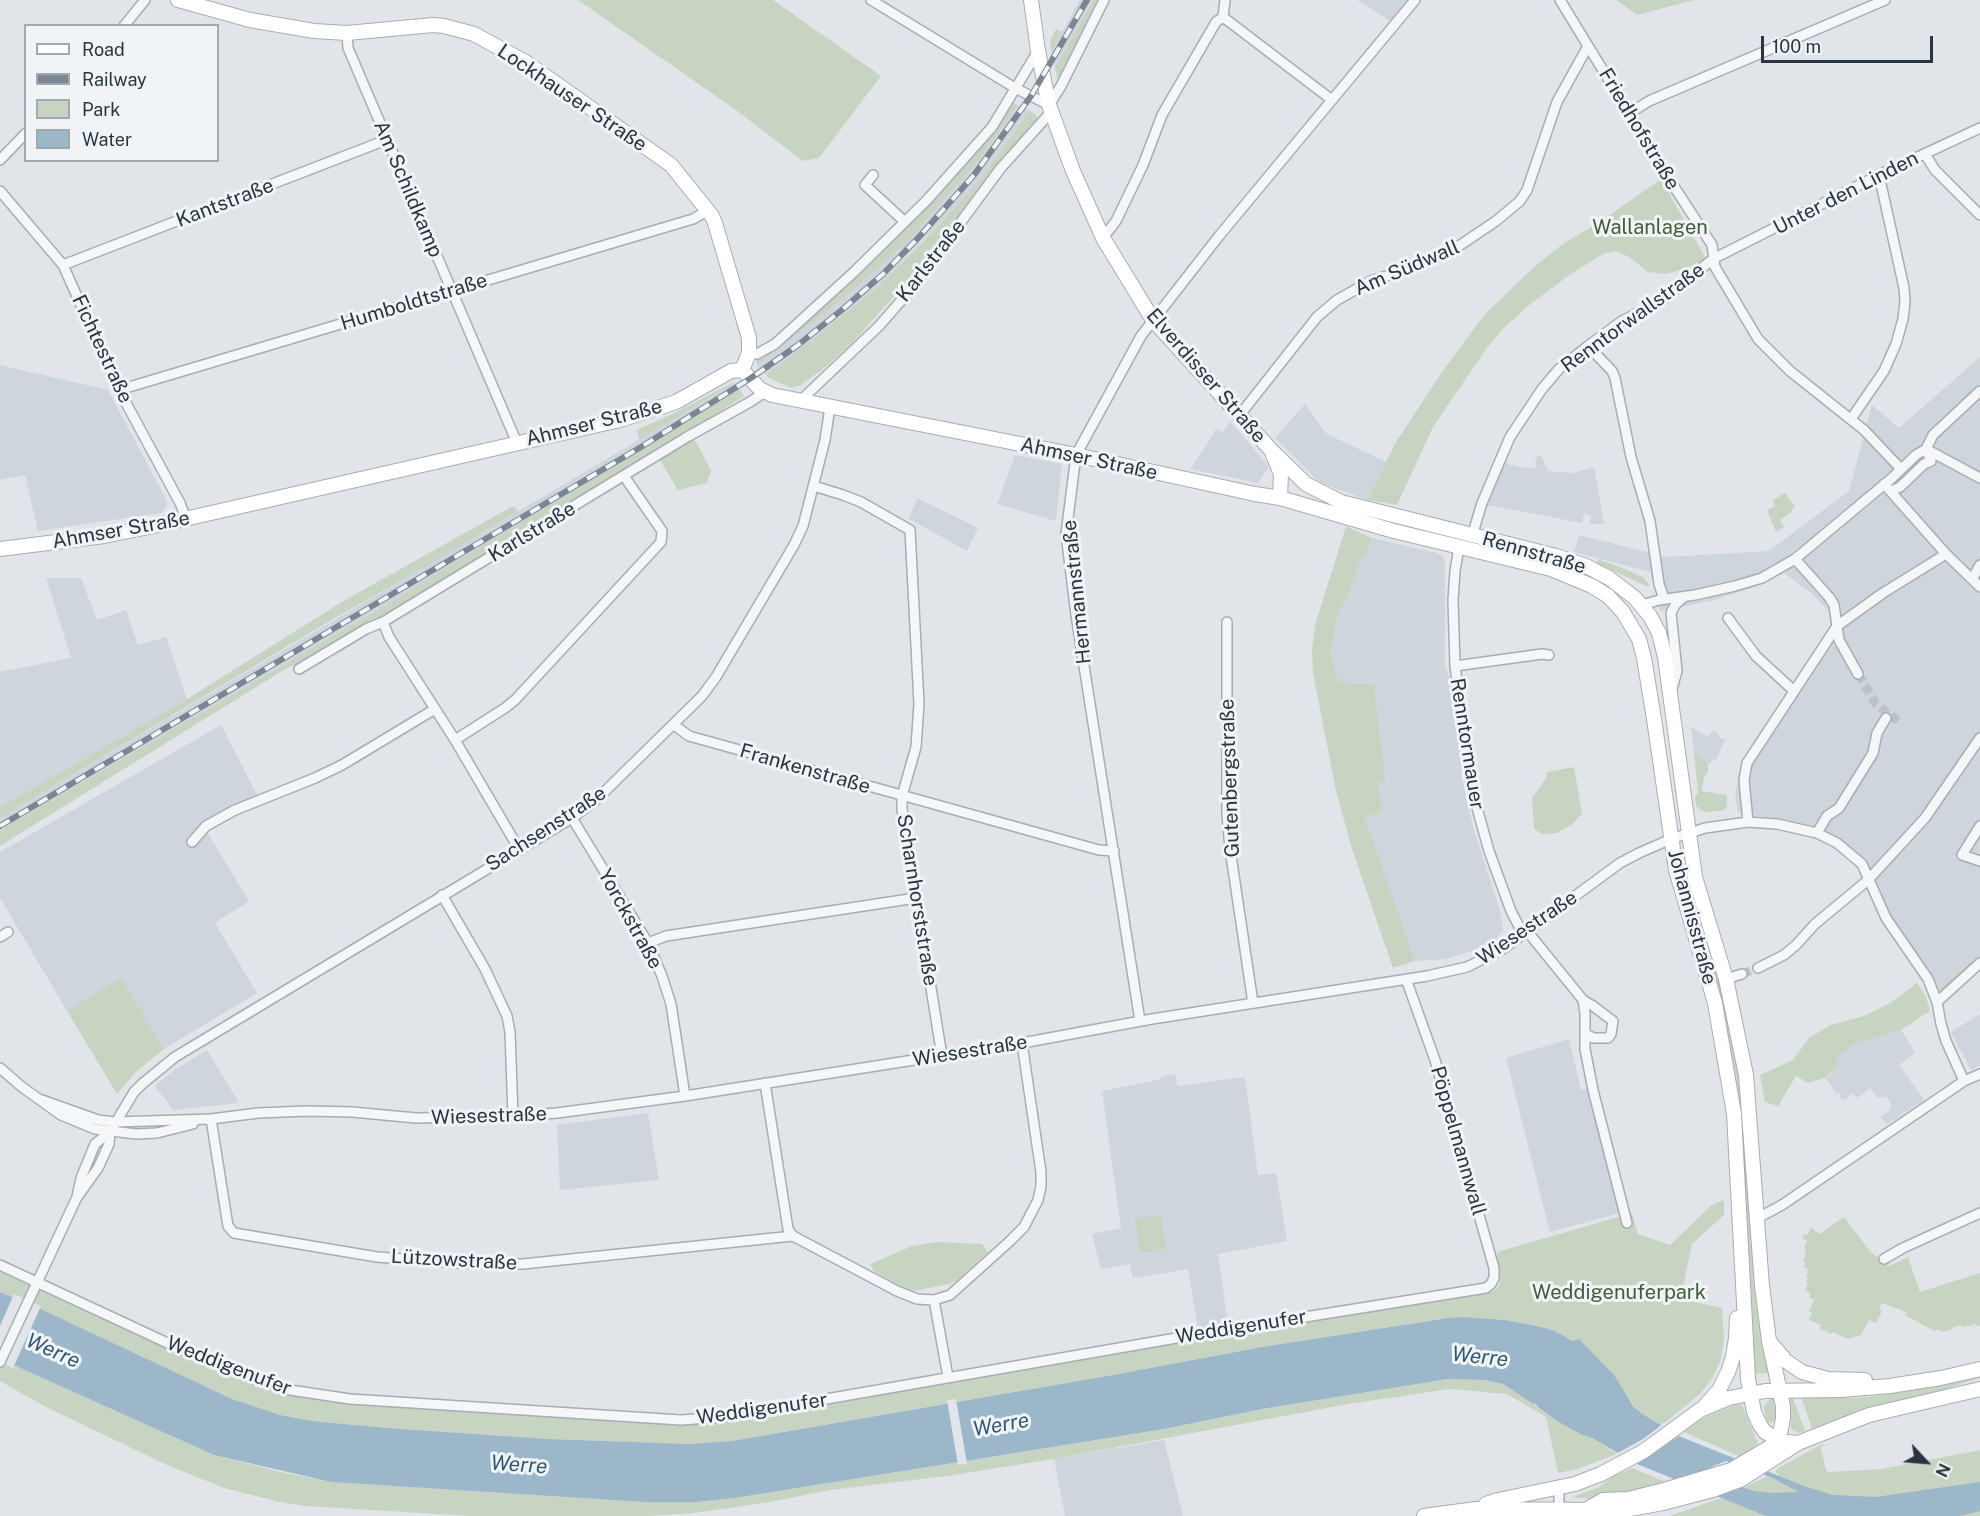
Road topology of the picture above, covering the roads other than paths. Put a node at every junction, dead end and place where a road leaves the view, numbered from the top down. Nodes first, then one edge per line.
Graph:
1 (145, 0) edge
2 (178, 0) edge
3 (871, 0) edge
4 (1031, 0) edge
5 (1104, 0) edge
6 (1225, 0) edge
7 (1415, 0) edge
8 (1560, 0) edge
9 (1886, 0) edge
10 (1223, 17) junction
11 (126, 24) edge
12 (347, 33) junction
13 (1588, 46) junction
14 (1038, 51) junction
15 (1015, 88) junction
16 (1332, 100) junction
17 (1050, 108) junction
18 (1630, 113) junction
19 (1980, 128) edge
20 (24, 135) edge
21 (387, 140) junction
22 (1925, 153) junction
23 (0, 160) edge
24 (873, 175) dead end
25 (1879, 175) junction
26 (0, 191) edge
27 (707, 211) junction
28 (1980, 215) edge
29 (905, 222) junction
30 (1103, 238) junction
31 (1713, 259) junction
32 (63, 265) junction
33 (451, 291) junction
34 (1153, 320) junction
35 (1588, 346) junction
36 (749, 353) junction
37 (742, 370) junction
38 (119, 390) junction
39 (765, 392) junction
40 (1980, 392) edge
41 (800, 402) junction
42 (830, 407) junction
43 (1239, 416) junction
44 (1851, 419) junction
45 (517, 443) junction
46 (1926, 449) junction
47 (1270, 450) junction
48 (1076, 455) junction
49 (1901, 469) junction
50 (624, 476) junction
51 (1980, 478) edge
52 (814, 486) junction
53 (1887, 488) junction
54 (1280, 498) junction
55 (1341, 502) junction
56 (186, 519) junction
57 (1472, 536) junction
58 (1459, 547) junction
59 (0, 549) edge
60 (1946, 554) junction
61 (1795, 559) junction
62 (1980, 565) edge
63 (1973, 578) junction
64 (1980, 587) edge
65 (1685, 596) junction
66 (1664, 599) junction
67 (1642, 605) junction
68 (1623, 612) junction
69 (1728, 618) dead end
70 (383, 622) junction
71 (1227, 622) dead end
72 (1837, 626) junction
73 (1549, 655) dead end
74 (1455, 666) junction
75 (299, 669) dead end
76 (1858, 674) tunnel mouth
77 (1794, 691) junction
78 (1671, 694) junction
79 (435, 710) junction
80 (1886, 718) dead end
81 (674, 725) junction
82 (1980, 738) edge
83 (455, 740) junction
84 (1973, 749) junction
85 (1980, 757) edge
86 (902, 796) junction
87 (572, 818) junction
88 (1748, 822) junction
89 (1980, 826) edge
90 (1689, 833) junction
91 (1817, 833) junction
92 (1671, 839) junction
93 (192, 842) dead end
94 (519, 849) junction
95 (1114, 851) junction
96 (1980, 861) edge
97 (1868, 880) junction
98 (442, 895) junction
99 (916, 898) junction
100 (1525, 932) junction
101 (648, 943) junction
102 (1980, 963) edge
103 (1758, 968) tunnel mouth
104 (1742, 974) tunnel mouth
105 (1406, 979) junction
106 (1726, 979) junction
107 (1583, 1000) junction
108 (1937, 1002) junction
109 (1253, 1003) junction
110 (1140, 1021) junction
111 (1586, 1034) junction
112 (1022, 1043) junction
113 (942, 1056) junction
114 (0, 1068) edge
115 (1980, 1074) edge
116 (1964, 1081) junction
117 (765, 1083) junction
118 (686, 1096) junction
119 (42, 1100) junction
120 (513, 1116) junction
121 (211, 1119) junction
122 (115, 1122) junction
123 (110, 1132) junction
124 (1980, 1213) edge
125 (1756, 1219) junction
126 (1627, 1223) dead end
127 (793, 1236) junction
128 (1884, 1259) dead end
129 (0, 1265) edge
130 (37, 1282) junction
131 (1743, 1286) junction
132 (1471, 1290) joint
133 (934, 1300) junction
134 (1769, 1341) junction
135 (0, 1362) edge
136 (1980, 1369) edge
137 (948, 1377) junction
138 (1890, 1386) junction
139 (1779, 1389) junction
140 (1980, 1389) edge
141 (1750, 1393) junction
142 (1700, 1410) junction
143 (1777, 1439) junction
144 (1798, 1443) junction
145 (1559, 1488) junction
146 (1476, 1509) junction
147 (1586, 1510) junction
148 (1559, 1513) edge
149 (1424, 1516) edge

1 - 11 street
2 - 12 main road, Lockhauser Straße
3 - 15 street
4 - 14 main road, Elverdisser Straße
5 - 17 street, Karlstraße
6 - 10 street
7 - 16 street, Hermannstraße
8 - 13 street, Friedhofstraße
9 - 18 street
10 - 16 street
10 - 30 street
12 - 21 street, Am Schildkamp
12 - 27 main road, Lockhauser Straße
13 - 18 street, Friedhofstraße
13 - 43 street, Am Südwall
14 - 15 street
14 - 17 main road, Elverdisser Straße
15 - 17 street
15 - 29 street
16 - 34 street, Hermannstraße
17 - 30 main road, Elverdisser Straße
17 - 41 street, Karlstraße
18 - 31 street, Friedhofstraße
19 - 22 street, Unter den Linden
20 - 23 street
21 - 32 street, Kantstraße
21 - 33 street, Am Schildkamp
22 - 25 street, Unter den Linden
22 - 28 street
24 - 29 street
25 - 31 street, Unter den Linden
25 - 44 street
26 - 32 street, Fichtestraße
27 - 33 street, Humboldtstraße
27 - 36 main road, Lockhauser Straße
29 - 36 street
30 - 34 main road, Elverdisser Straße
31 - 35 street, Renntorwallstraße
31 - 44 street, Friedhofstraße
32 - 38 street, Fichtestraße
33 - 38 street, Humboldtstraße
33 - 45 street, Am Schildkamp
34 - 43 main road, Elverdisser Straße
34 - 48 street, Hermannstraße
35 - 57 street, Renntorwallstraße
35 - 66 street
36 - 37 main road
37 - 39 main road, Ahmser Straße
37 - 45 main road, Ahmser Straße
38 - 56 street, Fichtestraße
39 - 41 main road, Ahmser Straße
39 - 50 street, Karlstraße
40 - 46 street
41 - 42 main road, Ahmser Straße
42 - 48 main road, Ahmser Straße
42 - 52 street, Sachsenstraße
43 - 47 main road, Elverdisser Straße
44 - 49 street, Friedhofstraße
45 - 56 main road, Ahmser Straße
46 - 49 street
46 - 51 street
46 - 53 street
47 - 54 main road, Elverdisser Straße
47 - 55 main road, Elverdisser Straße
48 - 54 main road, Ahmser Straße
48 - 95 street, Hermannstraße
49 - 53 street
50 - 70 street, Karlstraße
50 - 83 street
52 - 81 street, Sachsenstraße
52 - 86 street, Scharnhorststraße
53 - 60 street
53 - 61 street
54 - 55 main road
54 - 58 main road, Rennstraße
55 - 57 main road, Rennstraße
56 - 59 main road, Ahmser Straße
57 - 67 main road, Rennstraße
58 - 68 main road, Rennstraße
58 - 74 street, Renntormauer
60 - 63 street
60 - 72 street
61 - 65 street
61 - 72 street
62 - 63 street
63 - 64 street
65 - 66 street
65 - 78 street, Johannisstraße
66 - 67 street
67 - 68 main road
67 - 78 main road, Johannisstraße
68 - 92 main road, Johannisstraße
69 - 77 street
70 - 75 street, Karlstraße
70 - 79 street
71 - 109 street, Gutenbergstraße
72 - 76 street
72 - 77 street
73 - 74 street
74 - 100 street, Renntormauer
77 - 88 street
78 - 90 main road, Johannisstraße
79 - 83 street
79 - 93 street
80 - 91 street
81 - 86 street, Frankenstraße
81 - 87 street, Sachsenstraße
82 - 84 street
83 - 94 street
84 - 85 street
84 - 97 street
86 - 95 street, Frankenstraße
86 - 99 street, Scharnhorststraße
87 - 94 street, Sachsenstraße
87 - 101 street, Yorckstraße
88 - 90 street, Wiesestraße
88 - 91 street, Wiesestraße
89 - 96 street
90 - 92 street, Wiesestraße
90 - 106 main road, Johannisstraße
91 - 97 street, Wiesestraße
92 - 100 street, Wiesestraße
92 - 131 main road, Johannisstraße
94 - 98 street, Sachsenstraße
95 - 110 street, Hermannstraße
97 - 103 street
97 - 108 street, Wiesestraße
98 - 120 street
98 - 122 street, Sachsenstraße
99 - 101 street
99 - 113 street, Scharnhorststraße
100 - 105 street, Wiesestraße
100 - 107 street, Renntormauer
101 - 118 street, Yorckstraße
102 - 108 street
104 - 106 street
105 - 109 street, Wiesestraße
105 - 132 street, Pöppelmannwall
106 - 125 main road, Johannisstraße
107 - 111 street
107 - 111 street, Renntormauer
108 - 116 street, Wiesestraße
109 - 110 street, Wiesestraße
110 - 112 street, Wiesestraße
111 - 126 street
112 - 113 street, Wiesestraße
112 - 133 street
113 - 117 street, Wiesestraße
114 - 119 street
115 - 116 street
116 - 125 street
117 - 118 street, Wiesestraße
117 - 127 street
118 - 120 street, Wiesestraße
119 - 122 street, Wiesestraße
119 - 123 street, Wiesestraße
120 - 121 street, Wiesestraße
121 - 122 street, Wiesestraße
121 - 123 street, Wiesestraße
121 - 127 street, Lützowstraße
122 - 123 street
123 - 130 street
124 - 128 street
125 - 134 main road, Johannisstraße
127 - 133 street
129 - 130 street, Weddigenufer
130 - 135 street
130 - 137 street, Weddigenufer
131 - 141 main road
131 - 142 main road
132 - 137 street, Weddigenufer
133 - 137 street
134 - 138 main road
134 - 139 main road, Johannisstraße
136 - 138 main road
138 - 139 main road
139 - 141 main road
139 - 143 main road, Johannisstraße
140 - 144 main road
141 - 142 main road
141 - 143 main road
142 - 145 main road
143 - 144 main road
143 - 147 main road
144 - 147 main road
145 - 146 main road
145 - 148 street
146 - 148 main road
146 - 149 main road
147 - 148 main road

